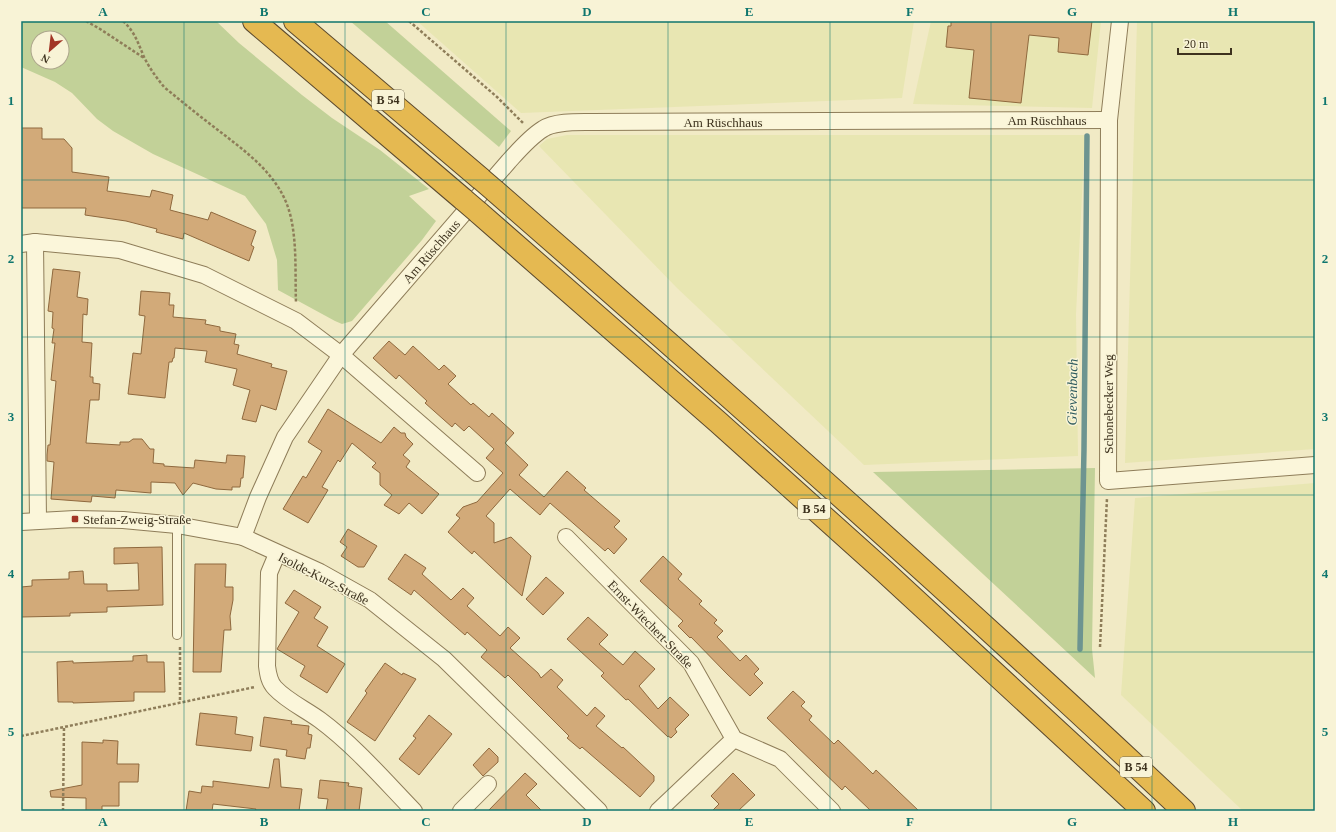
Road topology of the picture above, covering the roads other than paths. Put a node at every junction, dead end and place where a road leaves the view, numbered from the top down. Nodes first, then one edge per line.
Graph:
1 (254, 21) edge
2 (295, 21) edge
3 (1120, 21) edge
4 (1109, 120) junction
5 (28, 243) edge
6 (341, 355) junction
7 (1315, 465) edge
8 (477, 473) dead end
9 (38, 520) junction
10 (21, 522) edge
11 (177, 525) junction
12 (243, 537) junction
13 (566, 537) dead end
14 (277, 554) junction
15 (177, 635) road end
16 (734, 739) junction
17 (488, 784) dead end
18 (414, 811) edge
19 (462, 811) edge
20 (599, 811) edge
21 (658, 811) edge
22 (832, 811) edge
23 (1144, 811) edge
24 (1184, 811) edge

1 - 23 highway, B 54
2 - 24 highway, B 54
3 - 4 street
4 - 6 street, Am Rüschhaus
4 - 7 street, Schonebecker Weg
5 - 6 street
5 - 9 street
6 - 8 street
6 - 12 street, Am Rüschhaus
9 - 10 street, Isolde-Kurz-Straße
9 - 11 street, Isolde-Kurz-Straße
11 - 12 street, Isolde-Kurz-Straße
11 - 15 lane
12 - 14 street, Isolde-Kurz-Straße
13 - 16 street, Ernst-Wiechert-Straße
14 - 18 street
14 - 20 street, Isolde-Kurz-Straße
16 - 21 street
16 - 22 street
17 - 19 street

